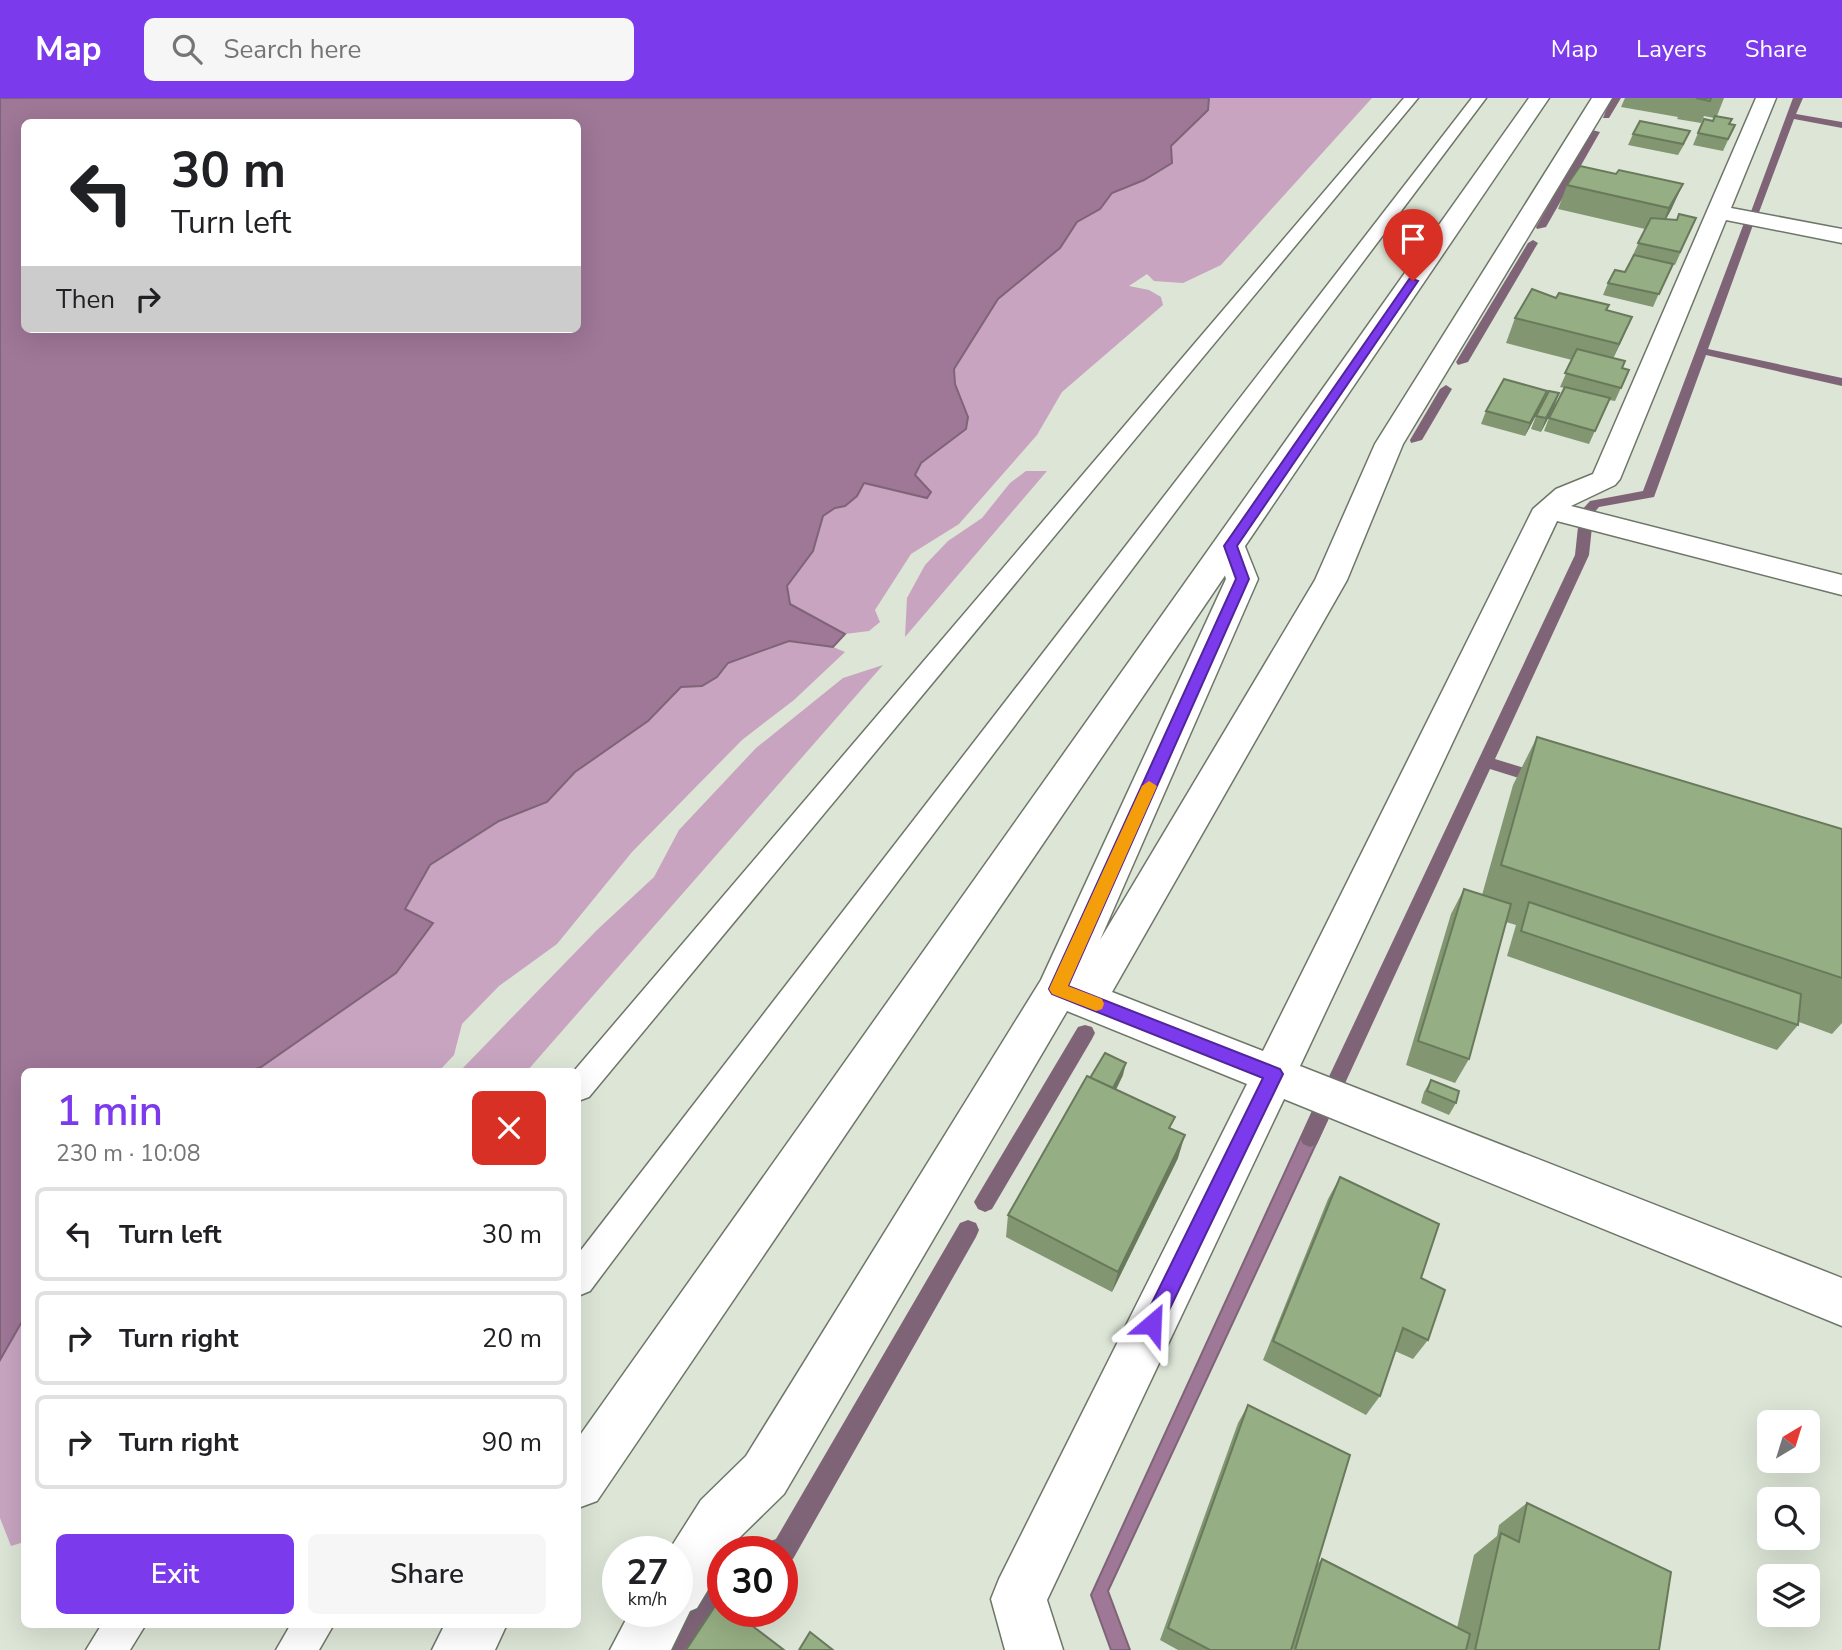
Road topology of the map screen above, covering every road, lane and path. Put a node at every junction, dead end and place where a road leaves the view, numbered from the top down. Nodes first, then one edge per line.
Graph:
1 (1410, 98) edge
2 (1479, 98) edge
3 (1539, 98) edge
4 (1602, 98) edge
5 (1766, 98) edge
6 (1717, 212) junction
7 (1842, 236) edge
8 (1548, 509) junction
9 (1231, 546) junction
10 (1842, 585) edge
11 (1072, 995) junction
12 (1288, 1081) junction
13 (581, 1084) edge
14 (581, 1276) edge
15 (1842, 1301) edge
16 (581, 1478) edge
17 (693, 1562) edge
18 (653, 1627) edge
19 (124, 1628) edge
20 (312, 1628) edge
21 (476, 1628) edge
22 (105, 1650) edge
23 (295, 1650) edge
24 (461, 1650) edge
25 (639, 1650) edge
26 (1034, 1650) edge

1 - 13 lane
2 - 14 lane
3 - 9 street
4 - 11 street
5 - 6 street
6 - 7 street
6 - 8 street
8 - 10 street
8 - 12 street
9 - 11 street
9 - 16 street
11 - 12 street
11 - 17 street
12 - 15 street
12 - 26 street
18 - 25 street
19 - 22 lane
20 - 23 lane
21 - 24 street

